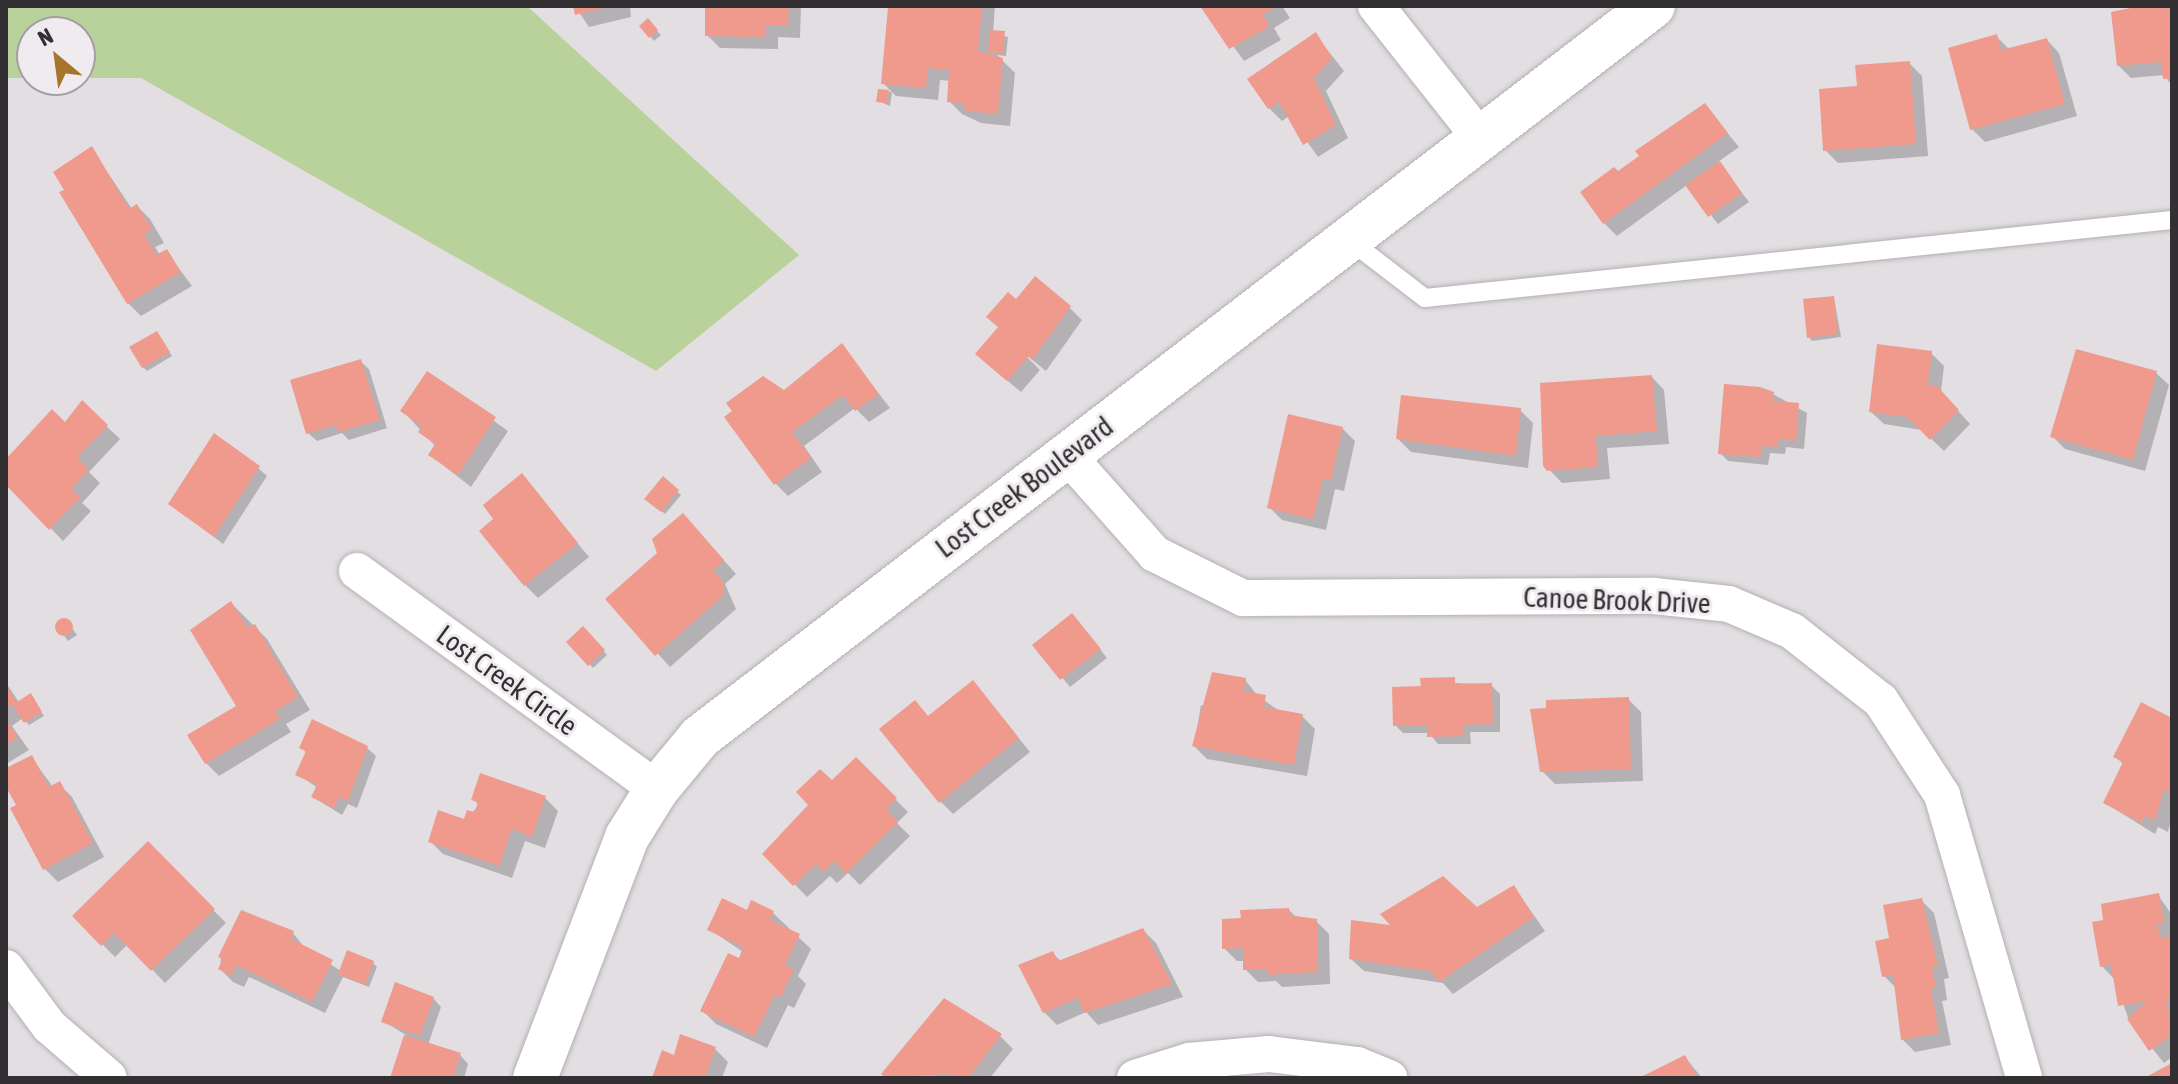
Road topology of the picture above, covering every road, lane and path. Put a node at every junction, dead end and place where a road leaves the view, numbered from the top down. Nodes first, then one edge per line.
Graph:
1 (1376, 6) edge
2 (1653, 6) edge
3 (1478, 135) junction
4 (2172, 220) edge
5 (1348, 239) junction
6 (1067, 455) junction
7 (357, 571) dead end
8 (657, 789) junction
9 (6, 968) edge
10 (109, 1078) edge
11 (535, 1078) edge
12 (1135, 1078) edge
13 (1389, 1078) edge
14 (2024, 1078) edge

1 - 3 street
2 - 3 street, Lost Creek Boulevard
3 - 5 street, Lost Creek Boulevard
4 - 5 lane
5 - 6 street, Lost Creek Boulevard
6 - 8 street, Lost Creek Boulevard
6 - 14 street, Canoe Brook Drive
7 - 8 street, Lost Creek Circle
8 - 11 street, Lost Creek Boulevard
9 - 10 street
12 - 13 street

